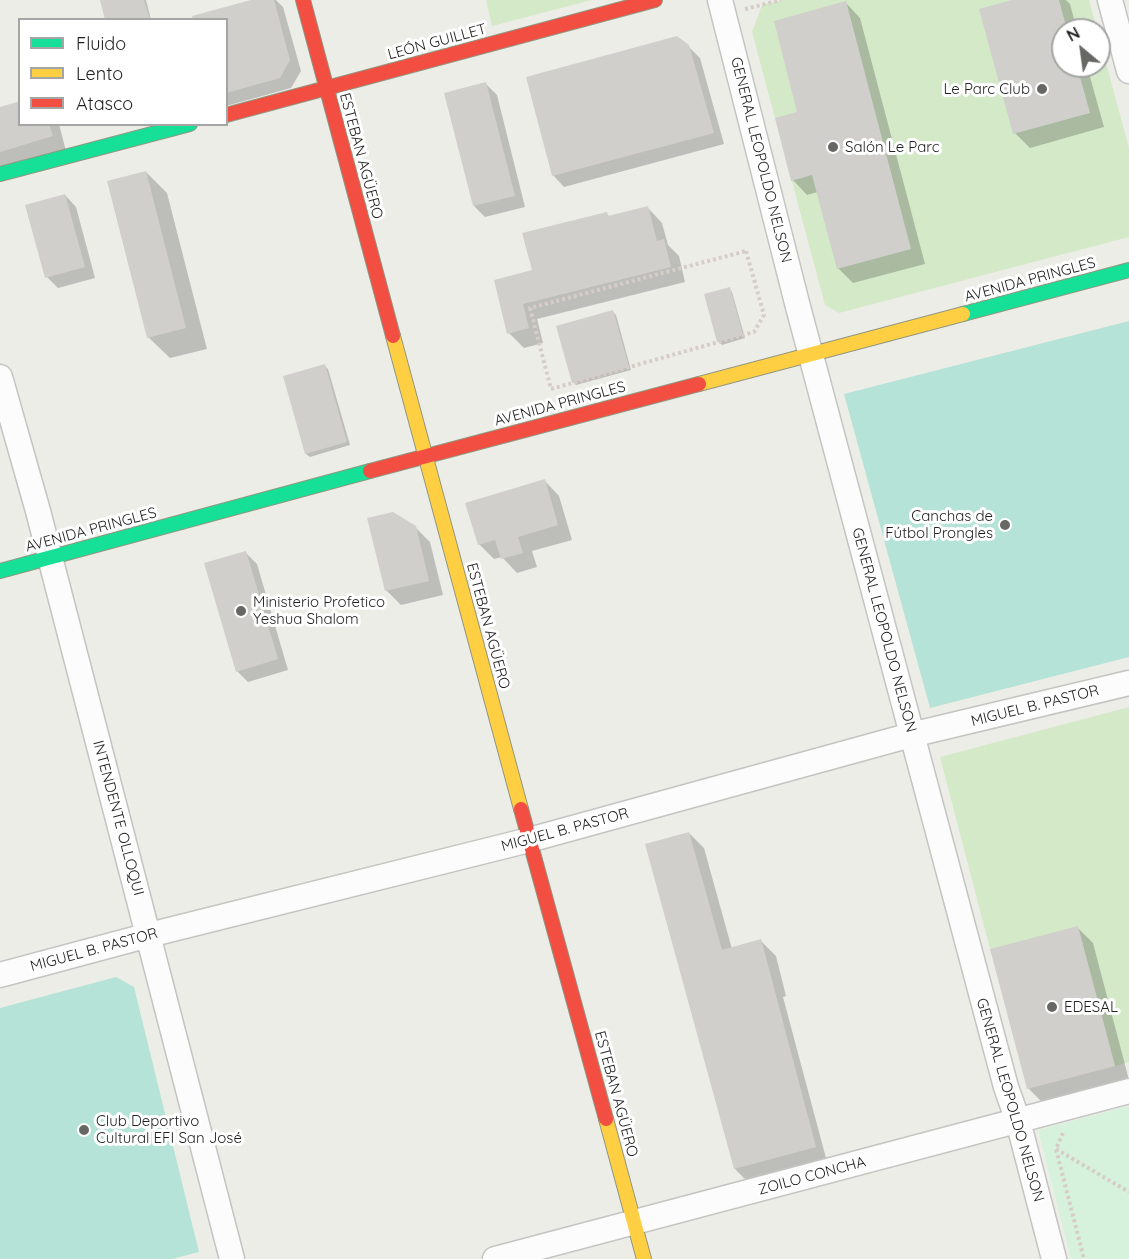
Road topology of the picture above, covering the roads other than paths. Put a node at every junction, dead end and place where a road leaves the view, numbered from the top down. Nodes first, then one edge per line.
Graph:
1 (303, 0) edge
2 (655, 0) edge
3 (1110, 0) edge
4 (731, 5) edge
5 (1129, 71) edge
6 (326, 89) junction
7 (228, 114) edge
8 (182, 126) edge
9 (0, 174) edge
10 (1129, 270) edge
11 (811, 355) junction
12 (0, 377) edge
13 (425, 456) junction
14 (50, 558) junction
15 (0, 571) edge
16 (1129, 683) edge
17 (911, 735) junction
18 (529, 840) junction
19 (149, 934) junction
20 (0, 975) edge
21 (1129, 1090) edge
22 (1018, 1121) junction
23 (634, 1223) junction
24 (232, 1259) edge
25 (495, 1259) edge
26 (644, 1259) edge
27 (1054, 1259) edge

1 - 6 street, ESTEBAN AGÜERO
2 - 6 street, LEÓN GUILLET
3 - 5 street
4 - 11 street, GENERAL LEOPOLDO NELSON
6 - 7 street, LEÓN GUILLET
6 - 13 street, ESTEBAN AGÜERO
8 - 9 street
10 - 11 street, AVENIDA PRINGLES
11 - 13 street, AVENIDA PRINGLES
11 - 17 street, GENERAL LEOPOLDO NELSON
12 - 14 street, INTENDENTE OLLOQUI
13 - 14 street, AVENIDA PRINGLES
13 - 18 street, ESTEBAN AGÜERO
14 - 15 street, AVENIDA PRINGLES
14 - 19 street, INTENDENTE OLLOQUI
16 - 17 street, MIGUEL B. PASTOR
17 - 18 street, MIGUEL B. PASTOR
17 - 22 street, GENERAL LEOPOLDO NELSON
18 - 19 street, MIGUEL B. PASTOR
18 - 23 street, ESTEBAN AGÜERO
19 - 20 street, MIGUEL B. PASTOR
19 - 24 street, INTENDENTE OLLOQUI
21 - 22 street, ZOILO CONCHA
22 - 23 street, ZOILO CONCHA
22 - 27 street, GENERAL LEOPOLDO NELSON
23 - 25 street, ZOILO CONCHA
23 - 26 street, ESTEBAN AGÜERO

